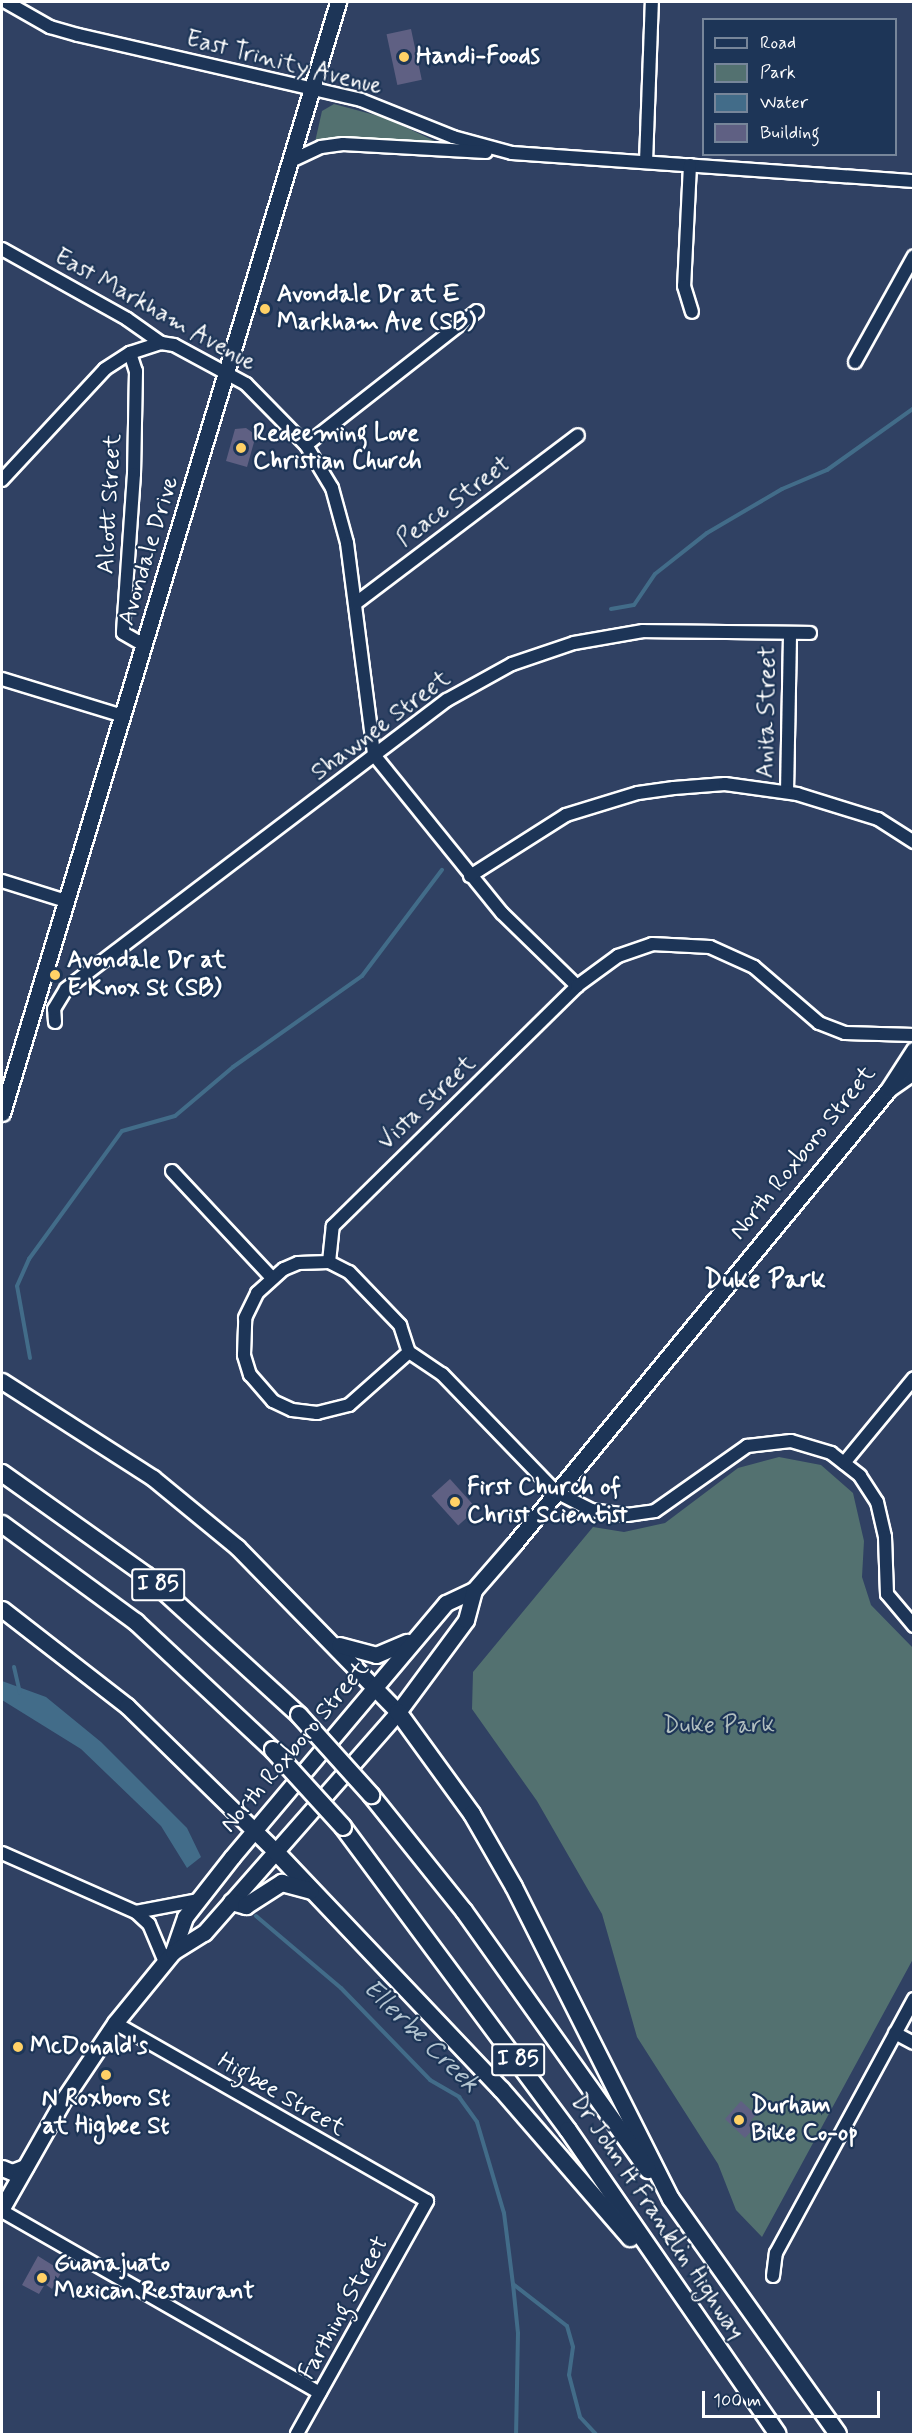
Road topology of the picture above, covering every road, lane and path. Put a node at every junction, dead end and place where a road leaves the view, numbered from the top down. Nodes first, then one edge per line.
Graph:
1 (6, 2) edge
2 (338, 2) edge
3 (652, 2) edge
4 (315, 87) junction
5 (512, 153) junction
6 (293, 160) junction
7 (646, 162) junction
8 (690, 165) junction
9 (914, 181) edge
10 (2, 249) edge
11 (914, 256) edge
12 (477, 311) dead end
13 (692, 312) dead end
14 (161, 343) junction
15 (130, 353) junction
16 (855, 362) dead end
17 (226, 372) junction
18 (578, 435) dead end
19 (306, 445) junction
20 (2, 477) edge
21 (356, 603) junction
22 (790, 633) junction
23 (810, 633) dead end
24 (144, 645) junction
25 (2, 679) edge
26 (123, 716) junction
27 (374, 755) junction
28 (787, 792) junction
29 (914, 842) edge
30 (470, 876) junction
31 (2, 881) edge
32 (66, 901) junction
33 (577, 986) junction
34 (55, 1022) dead end
35 (914, 1035) edge
36 (914, 1050) edge
37 (914, 1071) edge
38 (6, 1084) edge
39 (888, 1090) junction
40 (2, 1113) edge
41 (171, 1171) dead end
42 (329, 1262) junction
43 (272, 1278) junction
44 (409, 1352) junction
45 (914, 1378) edge
46 (2, 1381) edge
47 (844, 1463) junction
48 (2, 1473) edge
49 (556, 1492) junction
50 (2, 1524) edge
51 (474, 1590) junction
52 (2, 1609) edge
53 (22, 1623) junction
54 (2, 1626) edge
55 (914, 1626) edge
56 (414, 1638) junction
57 (334, 1643) junction
58 (374, 1686) junction
59 (398, 1712) junction
60 (254, 1830) junction
61 (276, 1851) junction
62 (2, 1853) edge
63 (311, 1891) junction
64 (200, 1900) junction
65 (231, 1902) junction
66 (136, 1912) junction
67 (169, 1957) junction
68 (914, 1999) edge
69 (115, 2024) junction
70 (895, 2033) junction
71 (914, 2043) edge
72 (25, 2167) junction
73 (2, 2168) edge
74 (671, 2199) junction
75 (427, 2201) joint
76 (2, 2210) edge
77 (773, 2276) dead end
78 (683, 2300) junction
79 (320, 2393) junction
80 (297, 2434) edge
81 (778, 2434) edge
82 (838, 2434) edge

1 - 4 street, East Trinity Avenue
2 - 4 main road, Avondale Drive
3 - 7 street
4 - 5 street, East Trinity Avenue
4 - 6 main road, Avondale Drive
5 - 6 street
5 - 7 street, East Trinity Avenue
6 - 17 main road, Avondale Drive
7 - 8 street, East Trinity Avenue
8 - 9 street, East Trinity Avenue
8 - 13 street
10 - 14 street, East Markham Avenue
11 - 16 street
12 - 19 street
14 - 15 street
14 - 17 street, East Markham Avenue
15 - 20 street
15 - 24 street, Alcott Street
17 - 19 street, East Markham Avenue
17 - 24 main road, Avondale Drive
18 - 21 street, Peace Street
19 - 21 street, East Markham Avenue
21 - 27 street, East Markham Avenue
22 - 23 street, Shawnee Street
22 - 27 street, Shawnee Street
22 - 28 street, Anita Street
24 - 26 main road, Avondale Drive
25 - 26 street
26 - 32 main road, Avondale Drive
27 - 30 street
27 - 34 street, Shawnee Street
28 - 29 street
28 - 30 street
30 - 33 street
31 - 32 street
32 - 38 main road, Avondale Drive
33 - 35 street
33 - 42 street, Vista Street
36 - 39 main road, North Roxboro Street
37 - 39 main road
38 - 40 main road, Avondale Drive
39 - 49 main road, North Roxboro Street
41 - 43 street
42 - 43 street
42 - 44 street
43 - 44 street
44 - 49 street
45 - 47 street
46 - 57 main road
47 - 49 street
47 - 55 street
48 - 74 highway, Dr John H Franklin Highway / I 85, bridge
49 - 51 main road, North Roxboro Street
50 - 78 highway, Dr John H Franklin Highway / I 85, bridge
51 - 56 main road, North Roxboro Street
51 - 59 main road, North Roxboro Street
52 - 53 main road
53 - 54 main road
53 - 60 main road
56 - 57 main road
56 - 58 main road, North Roxboro Street
57 - 58 main road
58 - 59 main road
58 - 60 main road, North Roxboro Street
59 - 61 main road, North Roxboro Street
59 - 74 highway
60 - 61 main road
60 - 64 main road, North Roxboro Street
61 - 63 highway
61 - 65 main road, North Roxboro Street
62 - 66 street
63 - 65 highway
63 - 78 highway
64 - 66 street
64 - 67 main road, North Roxboro Street
65 - 67 main road, North Roxboro Street
66 - 67 street
67 - 69 main road, North Roxboro Street
68 - 70 street
69 - 72 main road, North Roxboro Street
69 - 75 street, Higbee Street
70 - 71 street
70 - 77 street
72 - 73 main road
72 - 76 main road, North Roxboro Street
74 - 82 highway, I 85
75 - 79 street, Farthing Street
76 - 79 street
78 - 81 highway, Dr John H Franklin Highway / I 85
79 - 80 street, Farthing Street

